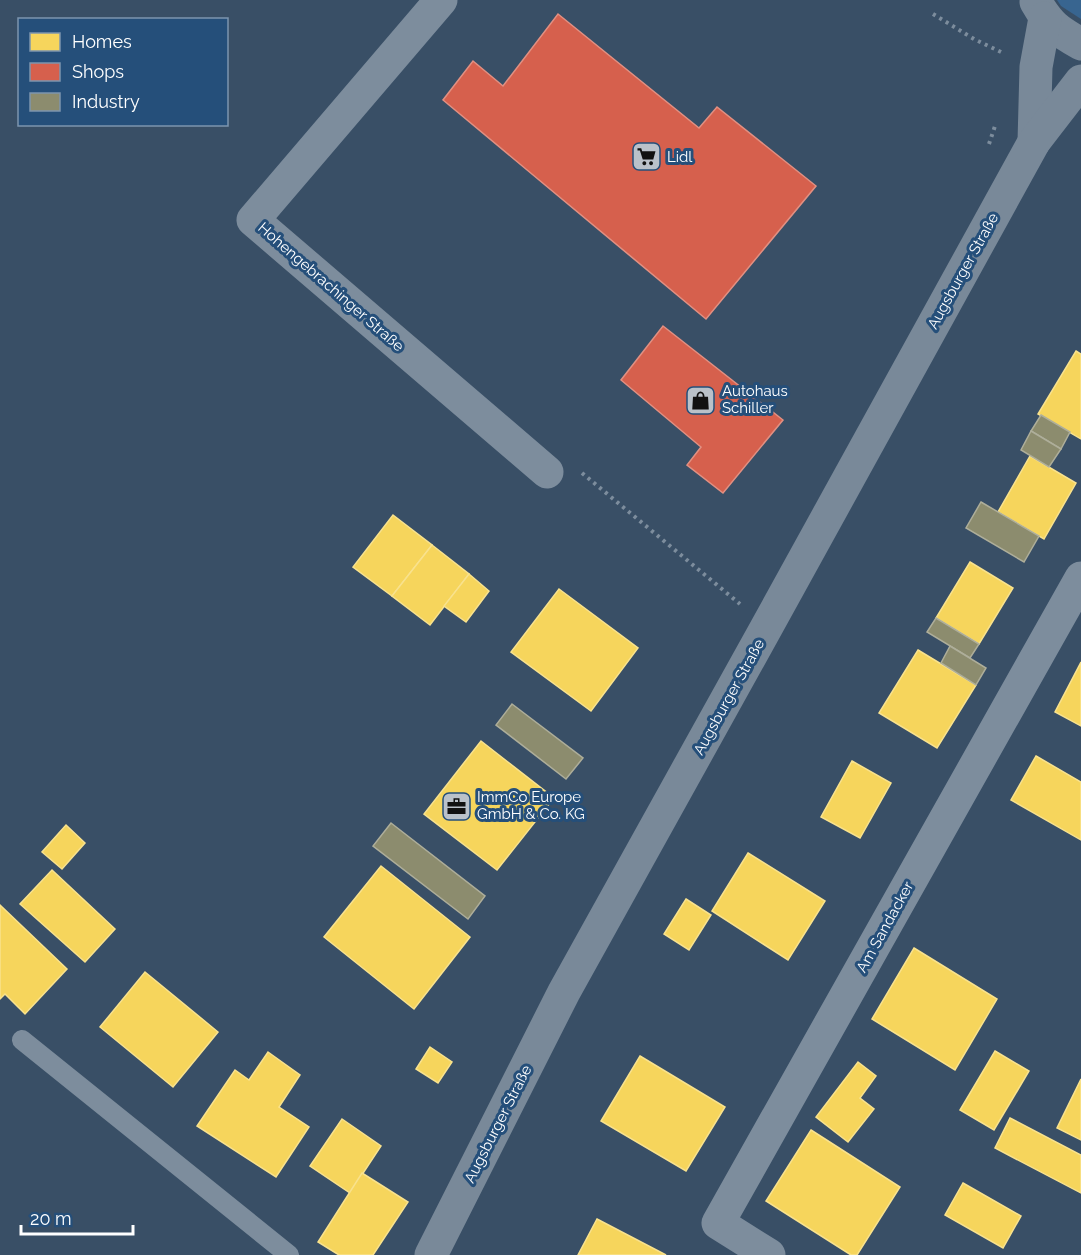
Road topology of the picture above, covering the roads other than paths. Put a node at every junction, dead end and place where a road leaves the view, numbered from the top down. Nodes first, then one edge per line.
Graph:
1 (441, 0) edge
2 (1040, 9) edge
3 (1081, 44) edge
4 (1081, 81) edge
5 (1034, 142) junction
6 (547, 472) road end
7 (1081, 578) edge
8 (22, 1040) dead end
9 (289, 1255) edge
10 (431, 1255) edge
11 (769, 1255) edge

1 - 6 street, Hohengebrachinger Straße
2 - 3 street
2 - 5 street, Augsburger Straße
4 - 5 street, Augsburger Straße
5 - 10 street, Augsburger Straße
7 - 11 street, Am Sandacker
8 - 9 lane

